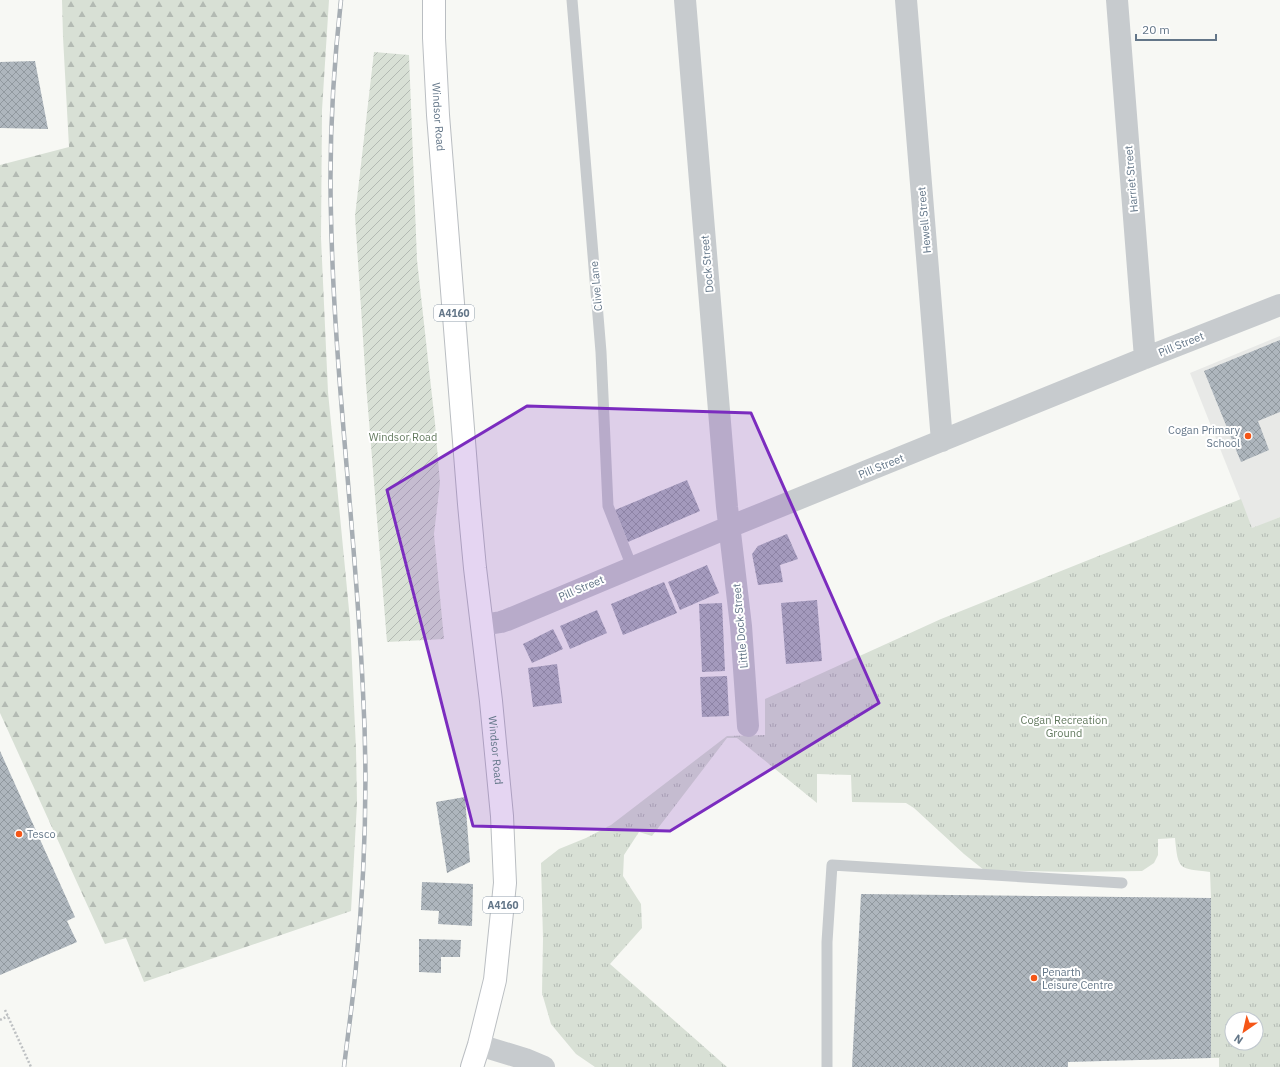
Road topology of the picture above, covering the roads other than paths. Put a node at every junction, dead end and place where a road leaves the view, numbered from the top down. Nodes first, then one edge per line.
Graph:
1 (434, 0) edge
2 (572, 0) edge
3 (685, 0) edge
4 (906, 0) edge
5 (1117, 0) edge
6 (1280, 305) edge
7 (1145, 358) junction
8 (942, 441) junction
9 (729, 527) junction
10 (632, 567) junction
11 (482, 625) junction
12 (748, 726) dead end
13 (1122, 883) dead end
14 (479, 1045) junction
15 (472, 1067) edge
16 (544, 1067) edge
17 (827, 1067) edge

1 - 11 main road, Windsor Road / A4160
2 - 10 lane, Clive Lane
3 - 9 street, Dock Street
4 - 8 street, Hewell Street
5 - 7 street, Harriet Street
6 - 7 street, Pill Street
7 - 8 street, Pill Street
8 - 9 street, Pill Street
9 - 10 street, Pill Street
9 - 12 street, Little Dock Street
10 - 11 street, Pill Street
11 - 14 main road, Windsor Road / A4160
13 - 17 lane
14 - 15 main road, A4160
14 - 16 street

